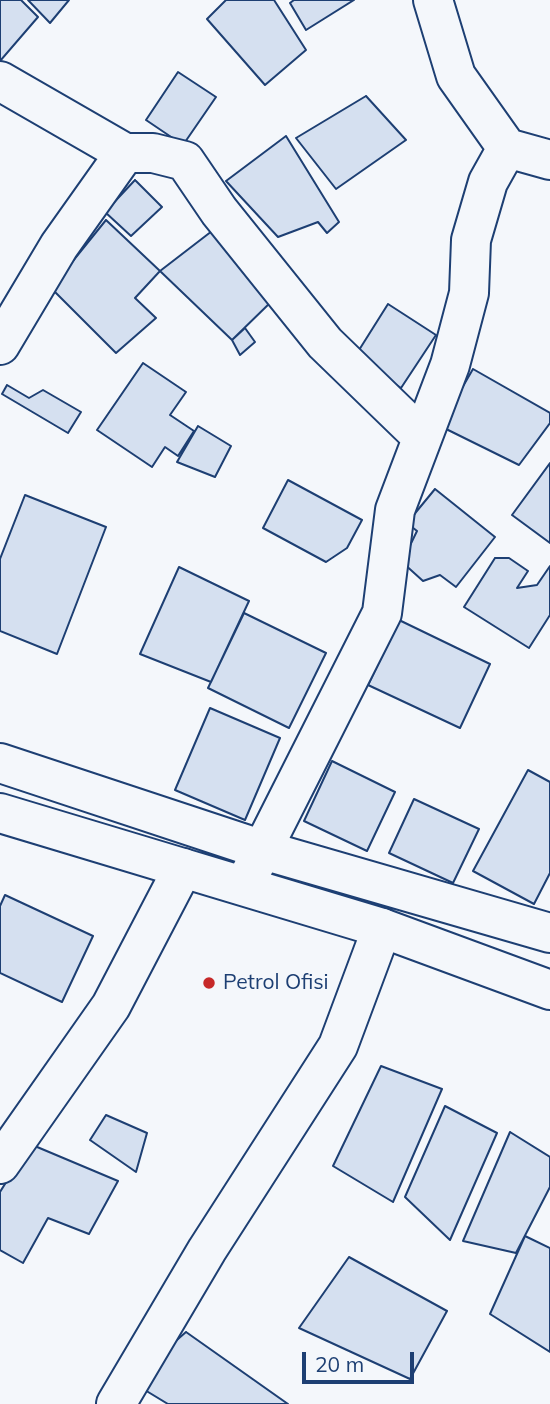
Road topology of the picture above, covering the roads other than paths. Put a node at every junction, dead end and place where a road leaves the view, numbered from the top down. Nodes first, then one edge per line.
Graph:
1 (433, 0) edge
2 (0, 81) edge
3 (507, 148) junction
4 (125, 153) junction
5 (550, 160) edge
6 (0, 345) edge
7 (421, 436) junction
8 (0, 762) edge
9 (0, 813) edge
10 (263, 850) junction
11 (183, 868) junction
12 (243, 887) junction
13 (382, 928) junction
14 (550, 933) edge
15 (549, 987) edge
16 (0, 1164) edge
17 (116, 1404) edge

1 - 3 main road
2 - 4 main road
3 - 5 main road
3 - 7 main road
4 - 6 main road
4 - 7 main road
7 - 10 main road
8 - 10 main road
9 - 11 main road
10 - 12 main road
10 - 14 main road
11 - 12 main road
11 - 16 main road
12 - 13 main road
13 - 15 main road
13 - 17 main road

